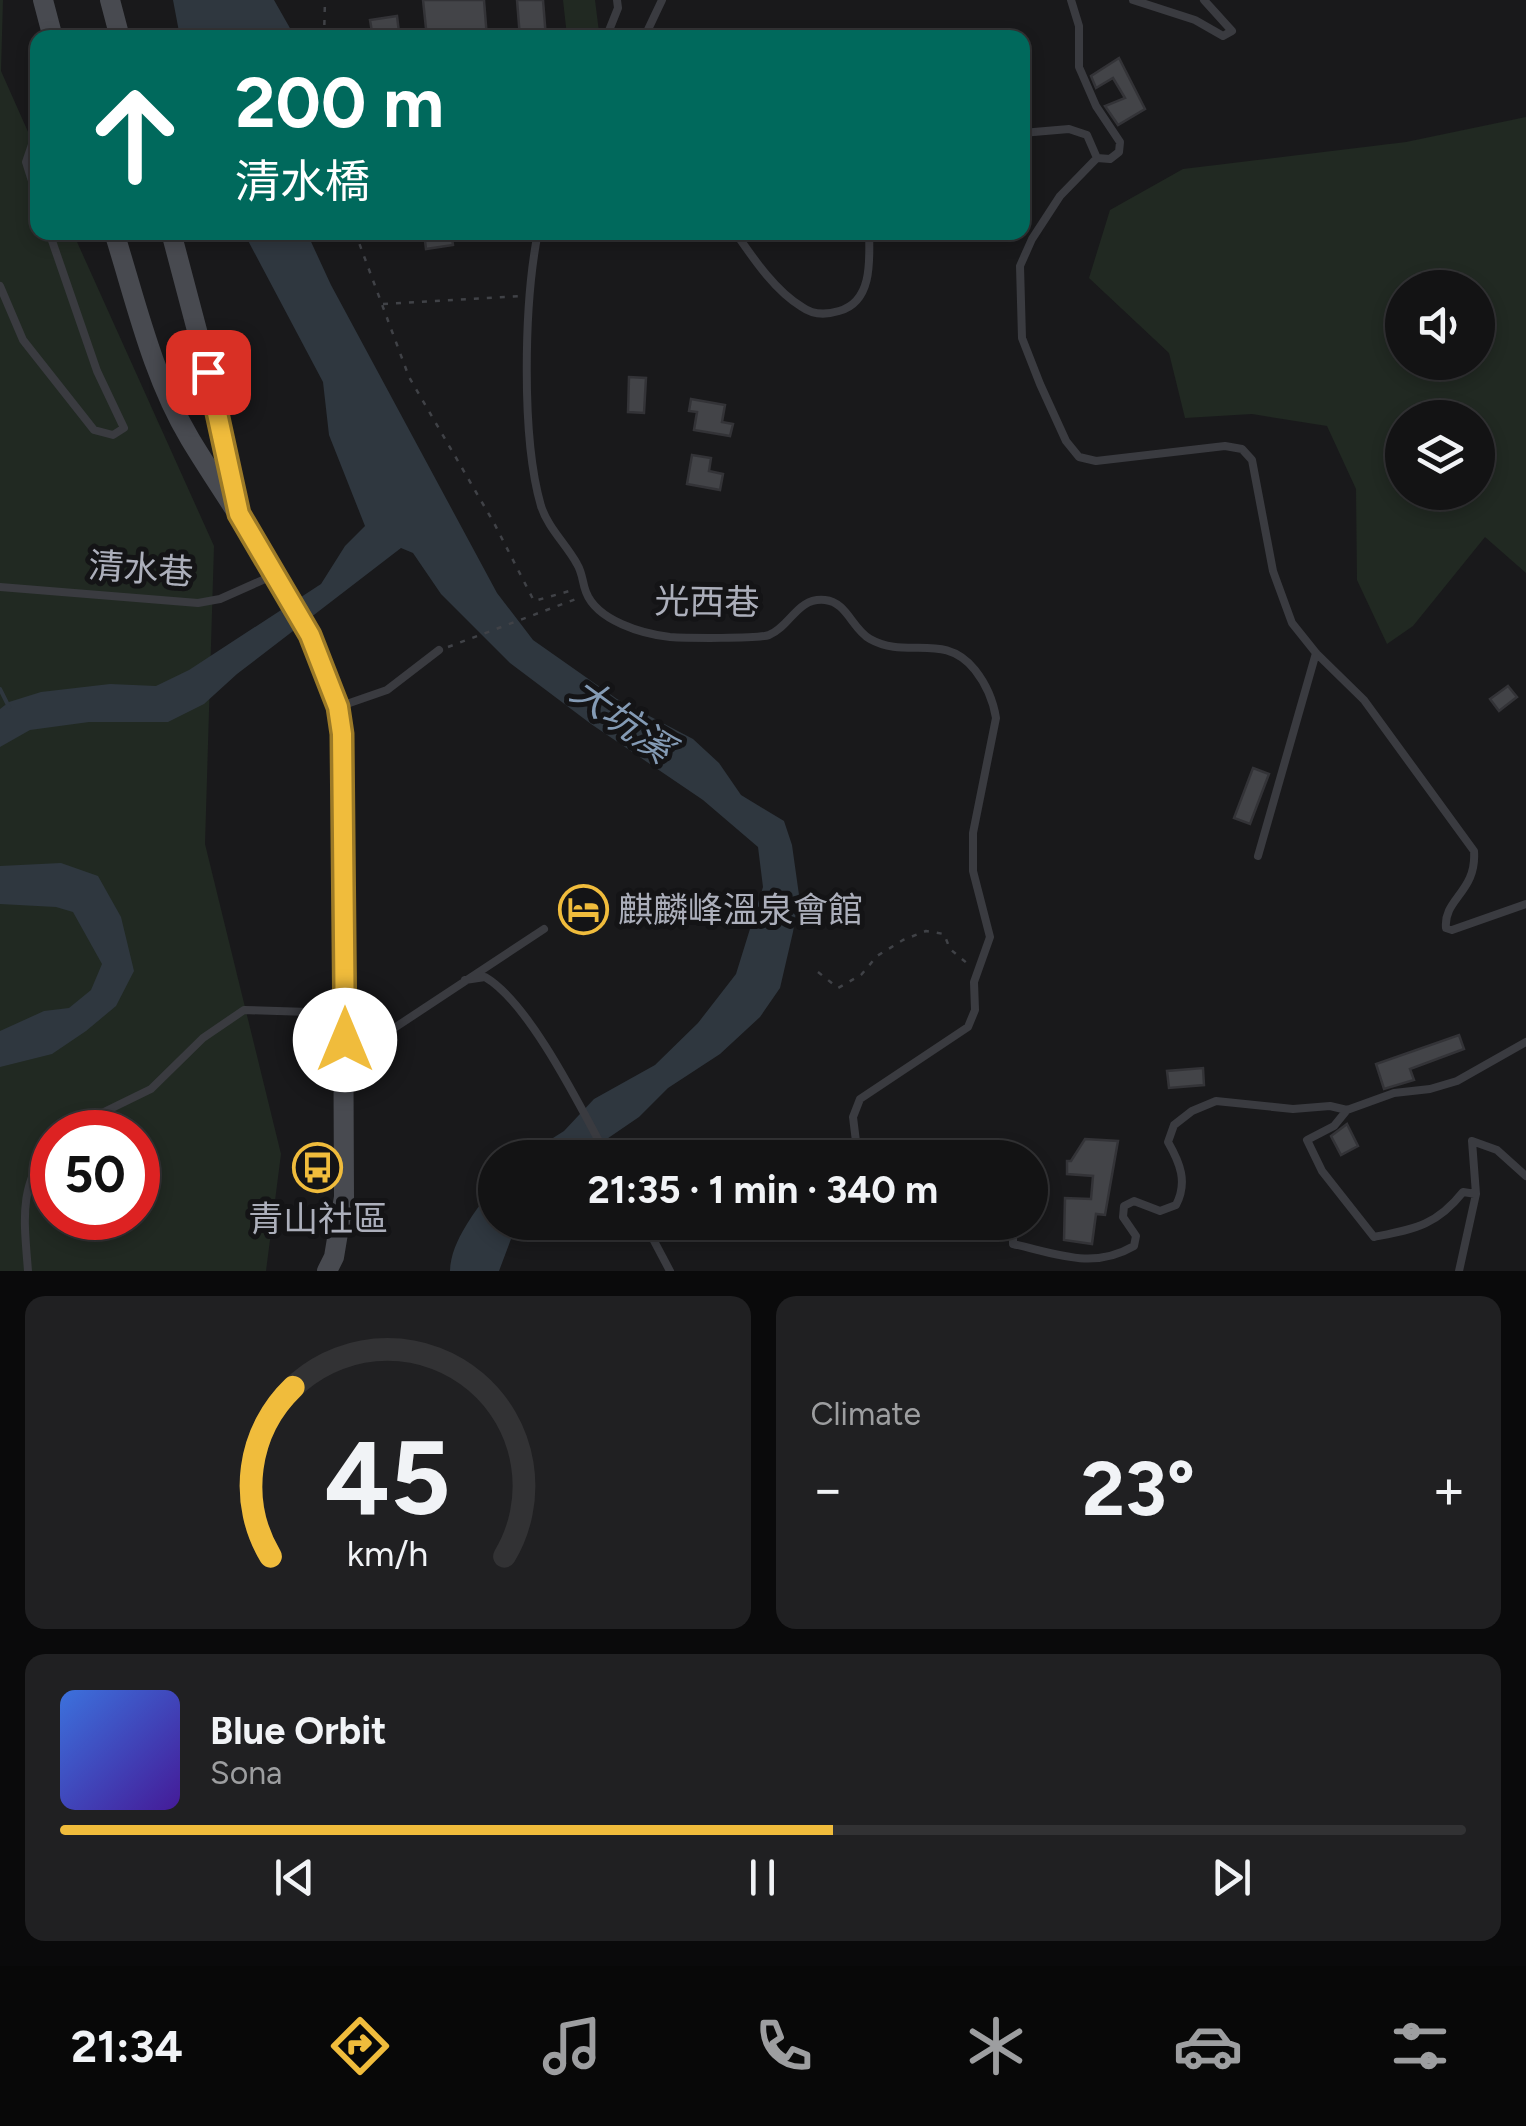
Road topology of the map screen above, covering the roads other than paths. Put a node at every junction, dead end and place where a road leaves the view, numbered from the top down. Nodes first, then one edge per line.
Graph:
1 (43, 0) edge
2 (110, 0) edge
3 (617, 0) edge
4 (662, 0) edge
5 (1072, 0) edge
6 (1133, 0) edge
7 (1204, 0) edge
8 (51, 30) edge
9 (118, 30) edge
10 (608, 30) edge
11 (648, 30) edge
12 (1030, 132) edge
13 (30, 151) edge
14 (1097, 158) junction
15 (30, 175) edge
16 (52, 240) edge
17 (116, 240) edge
18 (173, 240) edge
19 (537, 240) edge
20 (740, 240) edge
21 (869, 240) edge
22 (0, 286) edge
23 (239, 514) junction
24 (279, 581) junction
25 (0, 586) edge
26 (439, 650) road end
27 (1316, 654) junction
28 (338, 707) junction
29 (1258, 856) dead end
30 (1526, 904) edge
31 (544, 929) dead end
32 (464, 980) junction
33 (344, 1013) junction
34 (1526, 1042) edge
35 (345, 1066) junction
36 (108, 1110) edge
37 (1346, 1110) junction
38 (598, 1140) edge
39 (855, 1140) edge
40 (30, 1173) edge
41 (1526, 1176) edge
42 (1476, 1194) junction
43 (654, 1240) edge
44 (1014, 1240) edge
45 (28, 1271) edge
46 (327, 1271) edge
47 (670, 1271) edge
48 (1459, 1271) edge

1 - 8 main road
2 - 9 main road
3 - 10 lane
4 - 11 lane
5 - 14 lane
6 - 7 lane
12 - 14 lane
13 - 15 lane
14 - 27 lane
16 - 22 lane
17 - 23 main road
18 - 23 main road
19 - 39 lane, 光西巷
20 - 21 lane
23 - 24 main road
24 - 25 lane, 清水巷
24 - 28 main road
26 - 28 lane
27 - 29 lane
27 - 30 lane
28 - 33 main road
31 - 32 lane
32 - 35 lane
32 - 38 lane
33 - 35 main road
33 - 36 lane
34 - 37 lane
35 - 46 main road
37 - 42 lane
37 - 44 lane
40 - 45 lane
41 - 42 lane
42 - 48 lane
43 - 47 lane

